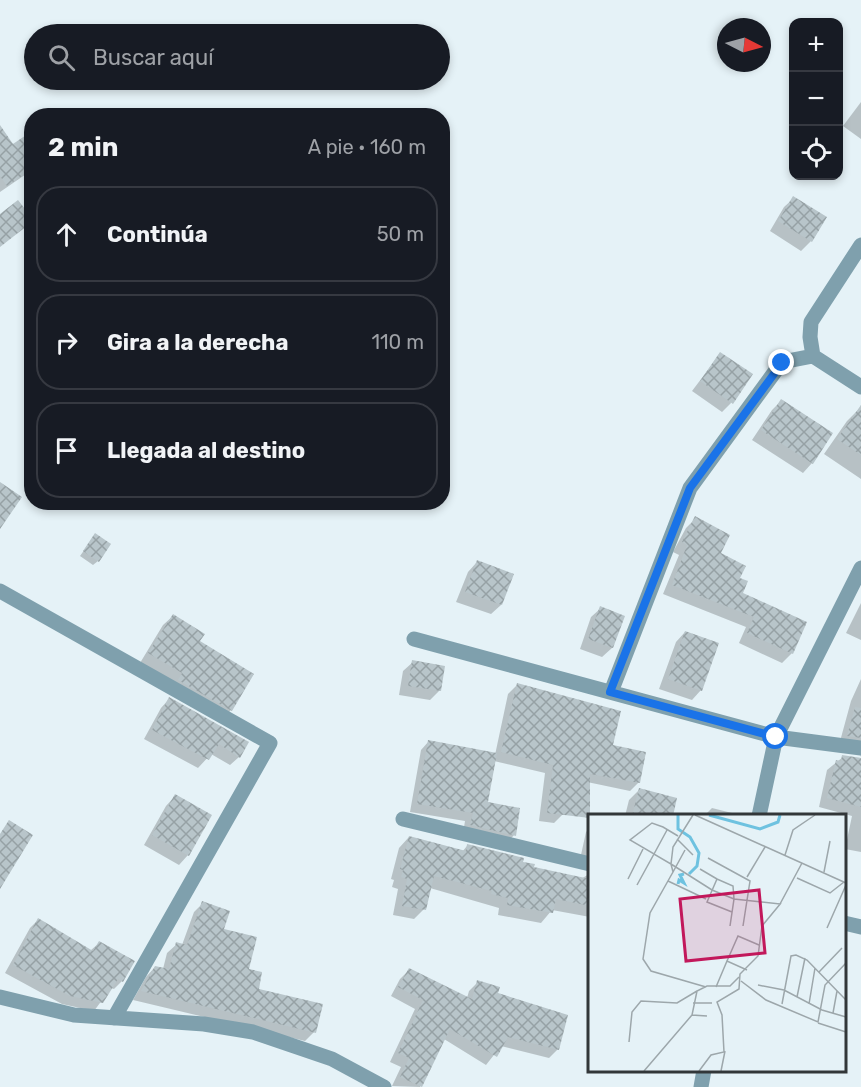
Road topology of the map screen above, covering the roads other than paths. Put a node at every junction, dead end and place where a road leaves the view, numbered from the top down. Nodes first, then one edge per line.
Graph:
1 (861, 246) edge
2 (813, 356) junction
3 (861, 387) edge
4 (861, 568) edge
5 (0, 591) edge
6 (414, 639) dead end
7 (610, 692) junction
8 (776, 737) junction
9 (861, 748) edge
10 (759, 814) edge
11 (403, 819) dead end
12 (588, 864) edge
13 (846, 923) edge
14 (861, 927) edge
15 (0, 997) edge
16 (114, 1018) junction
17 (704, 1072) edge
18 (384, 1087) edge
19 (700, 1087) edge

1 - 2 street
2 - 3 street
2 - 7 street
4 - 8 street
5 - 16 street
6 - 7 street
7 - 8 street
8 - 9 street
8 - 10 street
11 - 12 street
13 - 14 street
15 - 16 street
16 - 18 street
17 - 19 street

